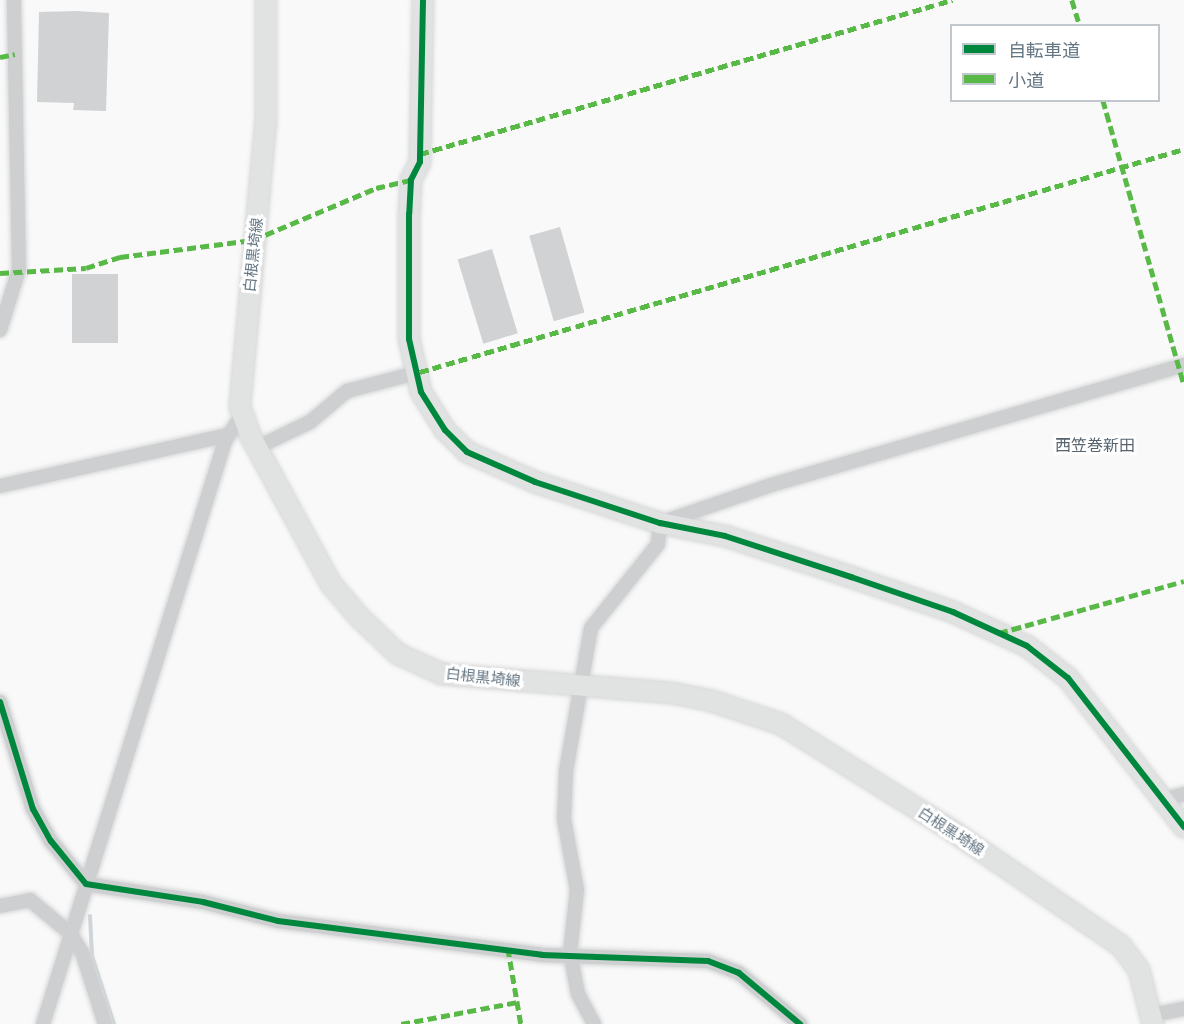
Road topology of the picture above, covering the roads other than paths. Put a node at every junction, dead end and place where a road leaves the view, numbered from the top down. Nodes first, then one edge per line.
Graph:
1 (14, 0) edge
2 (266, 0) edge
3 (423, 0) edge
4 (0, 330) edge
5 (1184, 366) edge
6 (420, 372) junction
7 (241, 416) junction
8 (228, 435) junction
9 (258, 447) junction
10 (0, 486) edge
11 (660, 524) junction
12 (579, 685) junction
13 (0, 702) edge
14 (1184, 794) edge
15 (1163, 800) junction
16 (1184, 827) edge
17 (86, 884) junction
18 (0, 906) edge
19 (70, 934) junction
20 (570, 953) junction
21 (1184, 1009) edge
22 (1152, 1019) edge
23 (42, 1024) edge
24 (105, 1024) edge
25 (594, 1024) edge
26 (800, 1024) edge

1 - 4 street
2 - 7 main road, 白根黒埼線
3 - 6 main road
5 - 11 street
6 - 9 street
6 - 11 main road
7 - 8 street
7 - 9 main road, 白根黒埼線
8 - 10 street
8 - 17 street
9 - 12 main road, 白根黒埼線
11 - 12 street
11 - 15 main road
12 - 20 street
12 - 22 main road, 白根黒埼線
13 - 17 street
14 - 15 street
15 - 16 main road
17 - 19 street
17 - 20 street
18 - 19 street
19 - 23 street
19 - 24 street
20 - 25 street
20 - 26 street
21 - 22 street

